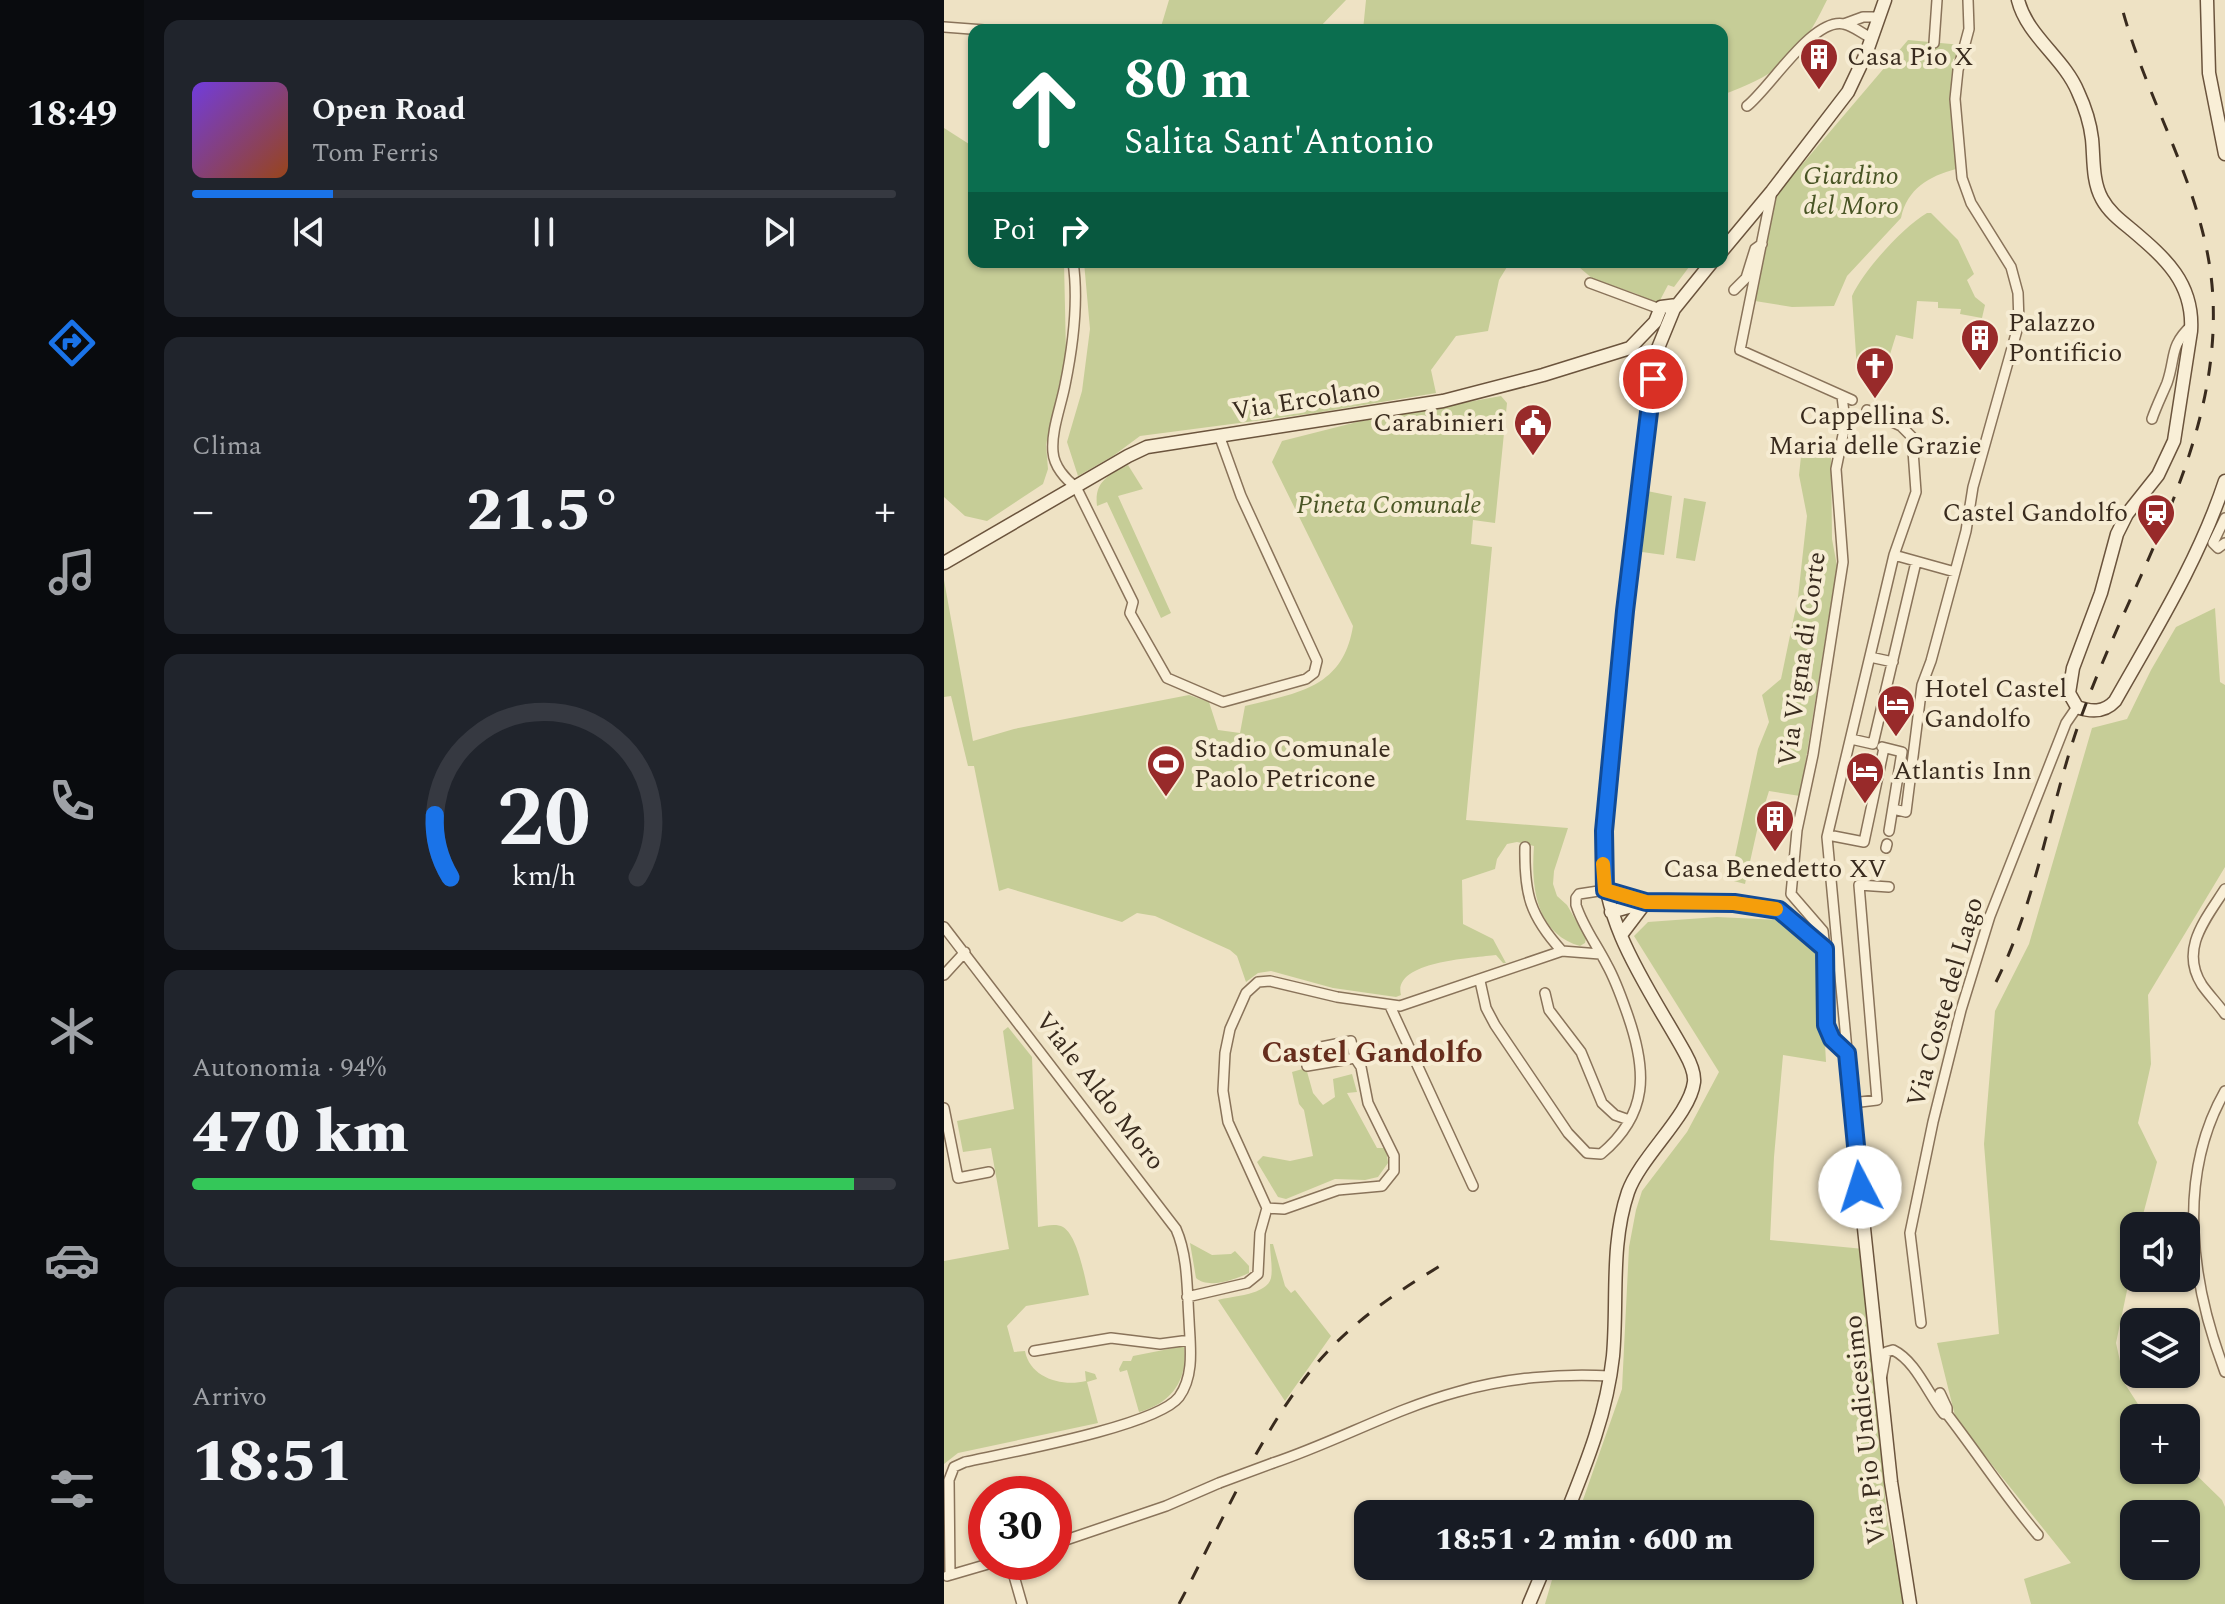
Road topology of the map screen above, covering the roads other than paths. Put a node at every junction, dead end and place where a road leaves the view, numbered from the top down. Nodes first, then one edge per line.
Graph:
1 (1885, 0) edge
2 (1937, 0) edge
3 (1968, 0) edge
4 (2018, 0) edge
5 (2207, 0) edge
6 (1878, 17) junction
7 (1858, 18) junction
8 (1844, 24) junction
9 (944, 27) edge
10 (968, 29) edge
11 (1856, 29) junction
12 (1872, 38) junction
13 (1934, 43) dead end
14 (1747, 106) dead end
15 (2225, 154) edge
16 (1772, 191) junction
17 (1728, 244) edge
18 (1762, 244) junction
19 (1073, 268) edge
20 (1703, 268) edge
21 (1590, 283) dead end
22 (1734, 290) dead end
23 (1677, 305) junction
24 (1660, 309) junction
25 (2192, 325) junction
26 (1867, 410) dead end
27 (2152, 419) dead end
28 (1219, 435) junction
29 (2225, 481) edge
30 (1076, 487) junction
31 (2225, 518) edge
32 (2225, 543) edge
33 (1894, 555) junction
34 (1916, 562) junction
35 (944, 563) edge
36 (1955, 572) junction
37 (1870, 657) junction
38 (1893, 662) junction
39 (2077, 707) junction
40 (1851, 739) junction
41 (1873, 744) junction
42 (1884, 748) junction
43 (1893, 809) junction
44 (1889, 831) dead end
45 (1828, 835) junction
46 (1525, 847) dead end
47 (1889, 887) dead end
48 (2225, 889) edge
49 (1605, 890) junction
50 (1646, 902) junction
51 (1611, 912) junction
52 (944, 927) edge
53 (1621, 935) junction
54 (1825, 949) junction
55 (1562, 951) junction
56 (965, 952) junction
57 (1600, 954) junction
58 (944, 975) edge
59 (1480, 981) junction
60 (1545, 993) dead end
61 (1390, 1006) junction
62 (2225, 1014) edge
63 (1321, 1047) dead end
64 (1847, 1053) junction
65 (1355, 1058) junction
66 (1307, 1066) dead end
67 (2225, 1091) edge
68 (1852, 1103) junction
69 (944, 1108) edge
70 (1629, 1120) junction
71 (989, 1172) dead end
72 (1473, 1186) dead end
73 (1861, 1200) joint
74 (1267, 1208) junction
75 (1187, 1297) junction
76 (1921, 1323) dead end
77 (1190, 1340) junction
78 (1034, 1351) dead end
79 (2225, 1372) edge
80 (1610, 1376) junction
81 (1881, 1380) junction
82 (1940, 1393) dead end
83 (1947, 1414) junction
84 (1571, 1500) edge
85 (2038, 1535) dead end
86 (1072, 1538) edge
87 (968, 1570) edge
88 (947, 1576) edge
89 (1015, 1580) edge
90 (1539, 1580) edge
91 (1022, 1604) edge
92 (1529, 1604) edge
93 (1910, 1604) edge

1 - 6 street
2 - 13 street
3 - 36 street
4 - 25 street
5 - 15 street
6 - 7 street
6 - 12 street
7 - 8 street
7 - 11 street
8 - 11 street
8 - 14 street
9 - 10 street
11 - 12 street
12 - 16 street
16 - 17 street
16 - 18 street
18 - 22 street
18 - 54 street, Via Vigna di Corte
19 - 30 street
20 - 23 street
21 - 24 street
23 - 24 street
23 - 49 street
24 - 28 street, Via Ercolano
25 - 27 street
25 - 39 street
26 - 33 street
28 - 30 street, Via Ercolano
28 - 30 street
29 - 39 street
30 - 35 street, Via Ercolano
31 - 32 street
33 - 34 street
33 - 37 street
34 - 36 street
34 - 38 street
36 - 43 street
37 - 38 street
37 - 40 street
38 - 41 street
39 - 76 street, Via Coste del Lago
40 - 41 street
40 - 45 street
41 - 42 street
42 - 43 street
42 - 45 street
43 - 44 street
45 - 64 street
46 - 55 street
47 - 68 street
48 - 62 street
49 - 50 street
49 - 51 street
49 - 57 street
50 - 51 street
50 - 53 street
50 - 54 street
51 - 53 street
52 - 56 street, Viale Aldo Moro
53 - 80 street
54 - 64 street
55 - 57 street
55 - 59 street
56 - 58 street
56 - 75 street, Viale Aldo Moro
57 - 70 street
59 - 61 street
59 - 70 street
60 - 70 street
61 - 72 street
61 - 74 street
63 - 65 street
64 - 68 street
65 - 66 street
65 - 74 street
67 - 79 street
68 - 73 street
69 - 71 street
73 - 81 street, Via Pio Undicesimo
74 - 75 street
75 - 77 street, Viale Aldo Moro
77 - 78 street
77 - 88 street, Viale Aldo Moro
80 - 84 street
80 - 86 street, bridge
81 - 83 street
81 - 93 street, Via Pio Undicesimo
82 - 83 street
83 - 85 street
87 - 88 street
89 - 91 street
90 - 92 street

